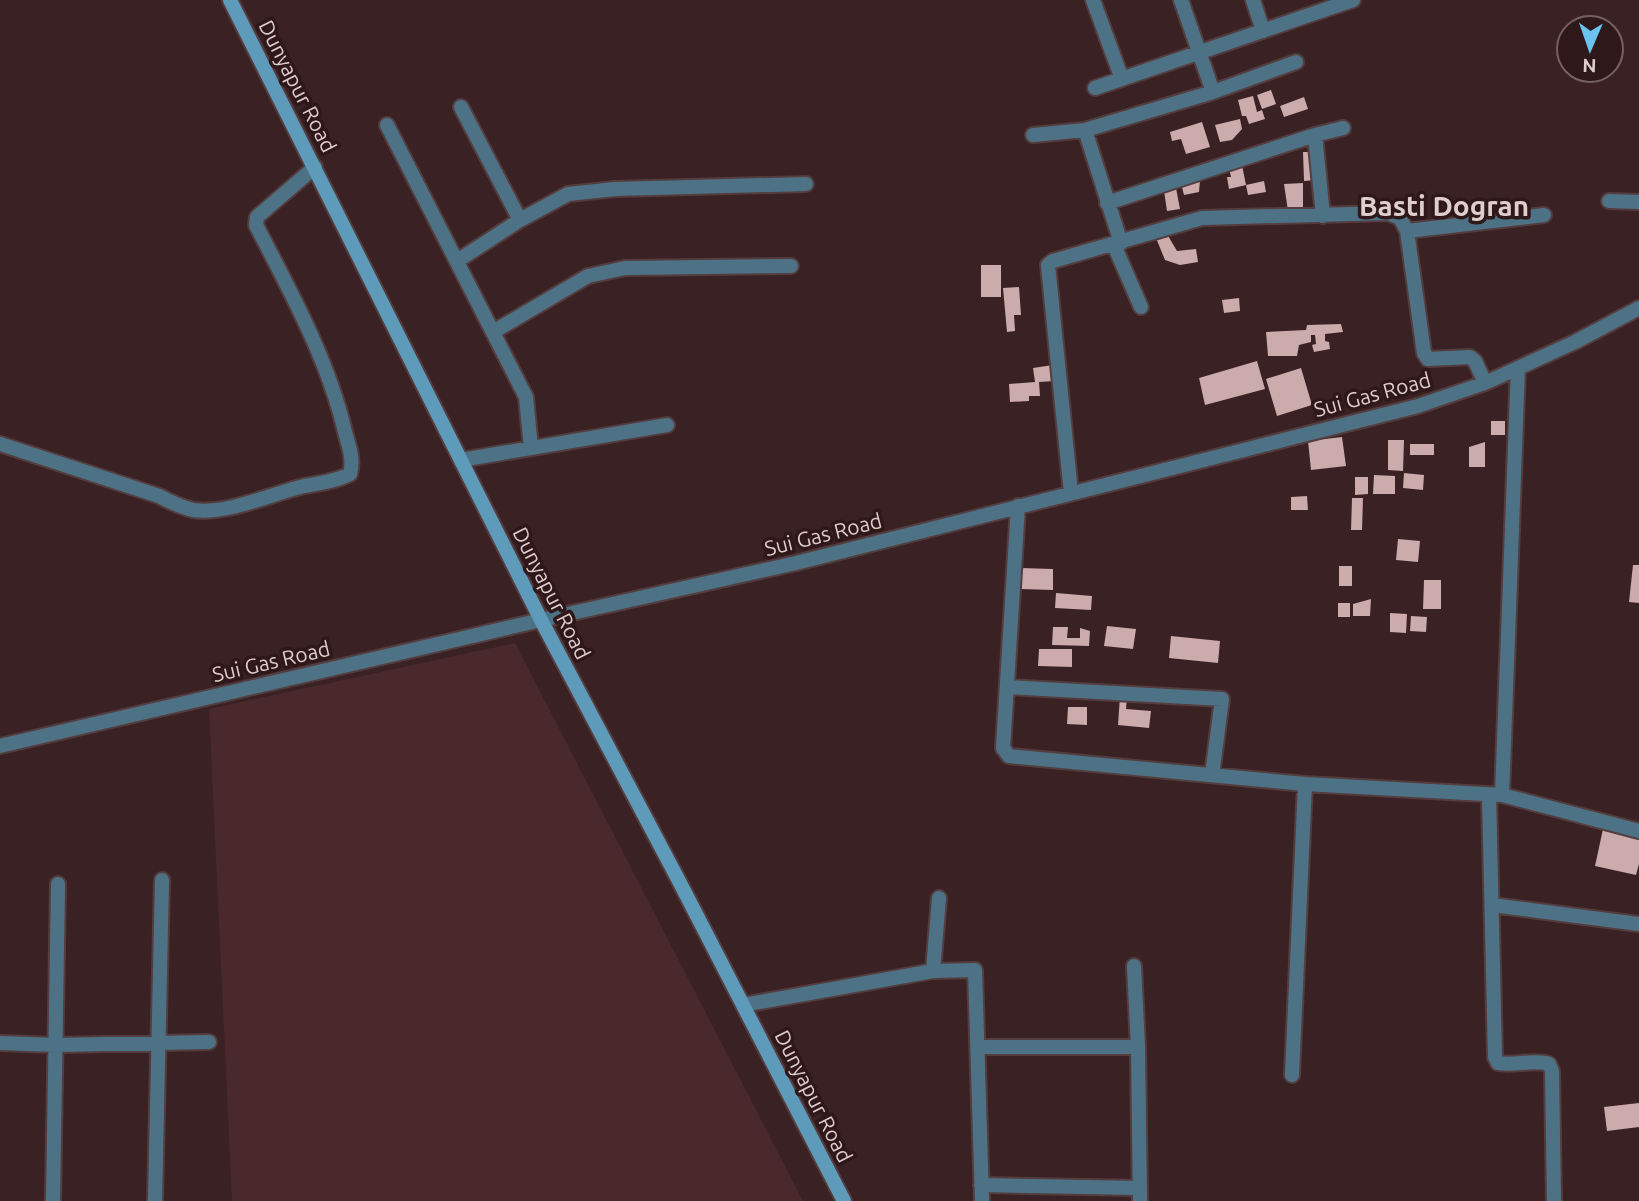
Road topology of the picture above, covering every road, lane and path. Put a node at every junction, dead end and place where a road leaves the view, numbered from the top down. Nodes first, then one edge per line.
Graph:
1 (230, 0) edge
2 (1093, 0) edge
3 (1181, 0) edge
4 (1252, 0) edge
5 (1353, 0) edge
6 (1327, 4) edge
7 (1263, 30) junction
8 (1199, 52) junction
9 (1296, 61) dead end
10 (1122, 79) junction
11 (1095, 88) dead end
12 (1213, 92) junction
13 (461, 107) dead end
14 (387, 125) dead end
15 (1343, 128) dead end
16 (1085, 130) junction
17 (1032, 135) dead end
18 (1315, 135) junction
19 (315, 167) junction
20 (806, 184) dead end
21 (1609, 201) dead end
22 (1639, 202) edge
23 (1107, 203) junction
24 (1544, 215) dead end
25 (1323, 216) junction
26 (520, 220) junction
27 (1407, 231) junction
28 (1117, 244) junction
29 (457, 261) junction
30 (791, 267) dead end
31 (1141, 307) dead end
32 (1639, 308) edge
33 (493, 332) junction
34 (1518, 368) junction
35 (1485, 383) junction
36 (667, 425) dead end
37 (0, 444) edge
38 (531, 448) junction
39 (461, 460) junction
40 (1071, 493) junction
41 (1018, 506) junction
42 (541, 620) junction
43 (1007, 687) junction
44 (0, 746) edge
45 (1212, 775) junction
46 (1305, 784) junction
47 (1495, 795) junction
48 (1639, 831) edge
49 (162, 880) dead end
50 (58, 884) dead end
51 (939, 898) dead end
52 (1492, 905) junction
53 (1639, 923) edge
54 (1134, 965) dead end
55 (933, 971) junction
56 (743, 1005) junction
57 (0, 1042) edge
58 (209, 1042) dead end
59 (159, 1044) junction
60 (56, 1045) junction
61 (978, 1047) junction
62 (1138, 1047) junction
63 (1292, 1075) dead end
64 (981, 1185) junction
65 (1140, 1194) edge
66 (53, 1201) edge
67 (155, 1201) edge
68 (844, 1201) edge
69 (982, 1201) edge
70 (1554, 1201) edge

1 - 19 street, Dunyapur Road
2 - 10 street
3 - 8 street
4 - 7 street
5 - 6 street
6 - 7 street
7 - 8 street
8 - 10 street
8 - 12 street
9 - 12 street
10 - 11 street
12 - 16 street
13 - 26 street
14 - 29 street
15 - 18 street
16 - 17 street
16 - 23 street
18 - 23 street
18 - 25 street
19 - 37 street
19 - 39 street, Dunyapur Road
20 - 26 street
21 - 22 street
23 - 28 street
24 - 27 street
25 - 27 street
25 - 28 street
26 - 29 street
27 - 35 street
28 - 31 street
28 - 40 street
29 - 33 street
30 - 33 street
32 - 34 street, Sui Gas Road
33 - 38 street
34 - 35 street, Sui Gas Road
34 - 47 street
35 - 40 street, Sui Gas Road
36 - 38 street
38 - 39 street
39 - 42 street, Dunyapur Road
40 - 41 street, Sui Gas Road
41 - 42 street, Sui Gas Road
41 - 43 street
42 - 44 street, Sui Gas Road
42 - 56 street, Dunyapur Road
43 - 45 street
43 - 45 street
45 - 46 street
46 - 47 street
46 - 63 street
47 - 48 street
47 - 52 street
49 - 59 street
50 - 60 street
51 - 55 street
52 - 53 street
52 - 70 street
54 - 62 street
55 - 56 street
55 - 61 street
56 - 68 street, Dunyapur Road
57 - 60 street
58 - 59 street
59 - 60 street
59 - 67 street
60 - 66 street
61 - 62 street
61 - 64 street
62 - 65 street
64 - 65 street
64 - 69 street

